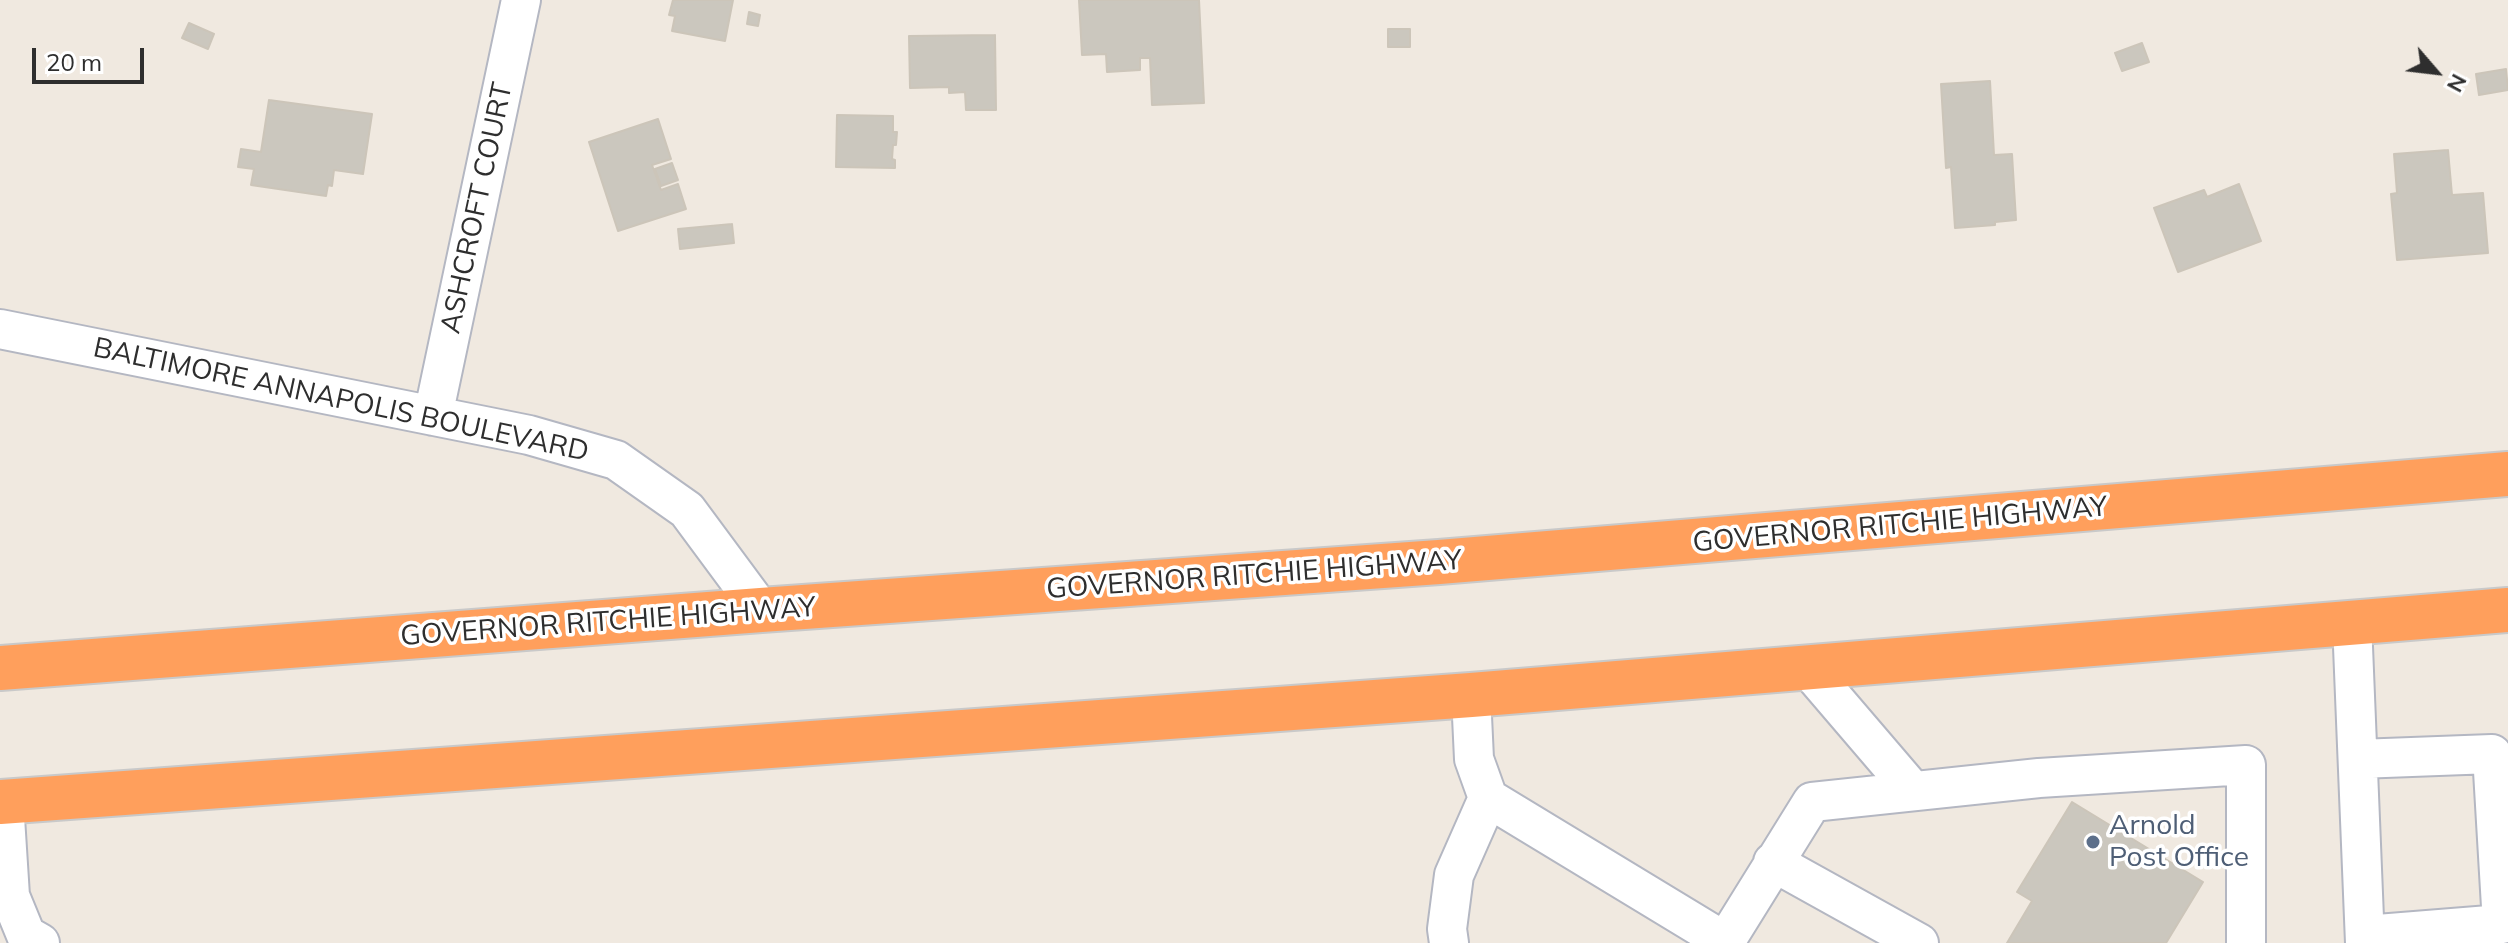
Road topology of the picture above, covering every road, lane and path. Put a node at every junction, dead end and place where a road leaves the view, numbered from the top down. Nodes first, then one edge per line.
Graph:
1 (521, 0) edge
2 (0, 329) edge
3 (433, 416) junction
4 (2508, 474) edge
5 (761, 610) junction
6 (2508, 610) edge
7 (2352, 622) junction
8 (1806, 666) junction
9 (0, 668) edge
10 (1471, 695) junction
11 (2358, 759) junction
12 (1913, 791) junction
13 (1488, 798) junction
14 (2, 802) edge
15 (1773, 862) junction
16 (2365, 939) edge
17 (1726, 942) edge
18 (40, 943) edge
19 (1449, 943) edge
20 (1919, 943) edge
21 (2246, 943) edge

1 - 3 street, ASHCROFT COURT
2 - 3 street, BALTIMORE ANNAPOLIS BOULEVARD
3 - 5 street, BALTIMORE ANNAPOLIS BOULEVARD
4 - 5 highway, GOVERNOR RITCHIE HIGHWAY
5 - 9 highway, GOVERNOR RITCHIE HIGHWAY
6 - 7 highway
7 - 8 highway
7 - 11 street
8 - 10 highway
8 - 12 street
10 - 13 street
10 - 14 highway
11 - 16 street
11 - 16 street
12 - 15 street
12 - 21 street
13 - 17 street
13 - 19 street
14 - 18 street
15 - 17 street
15 - 20 street

